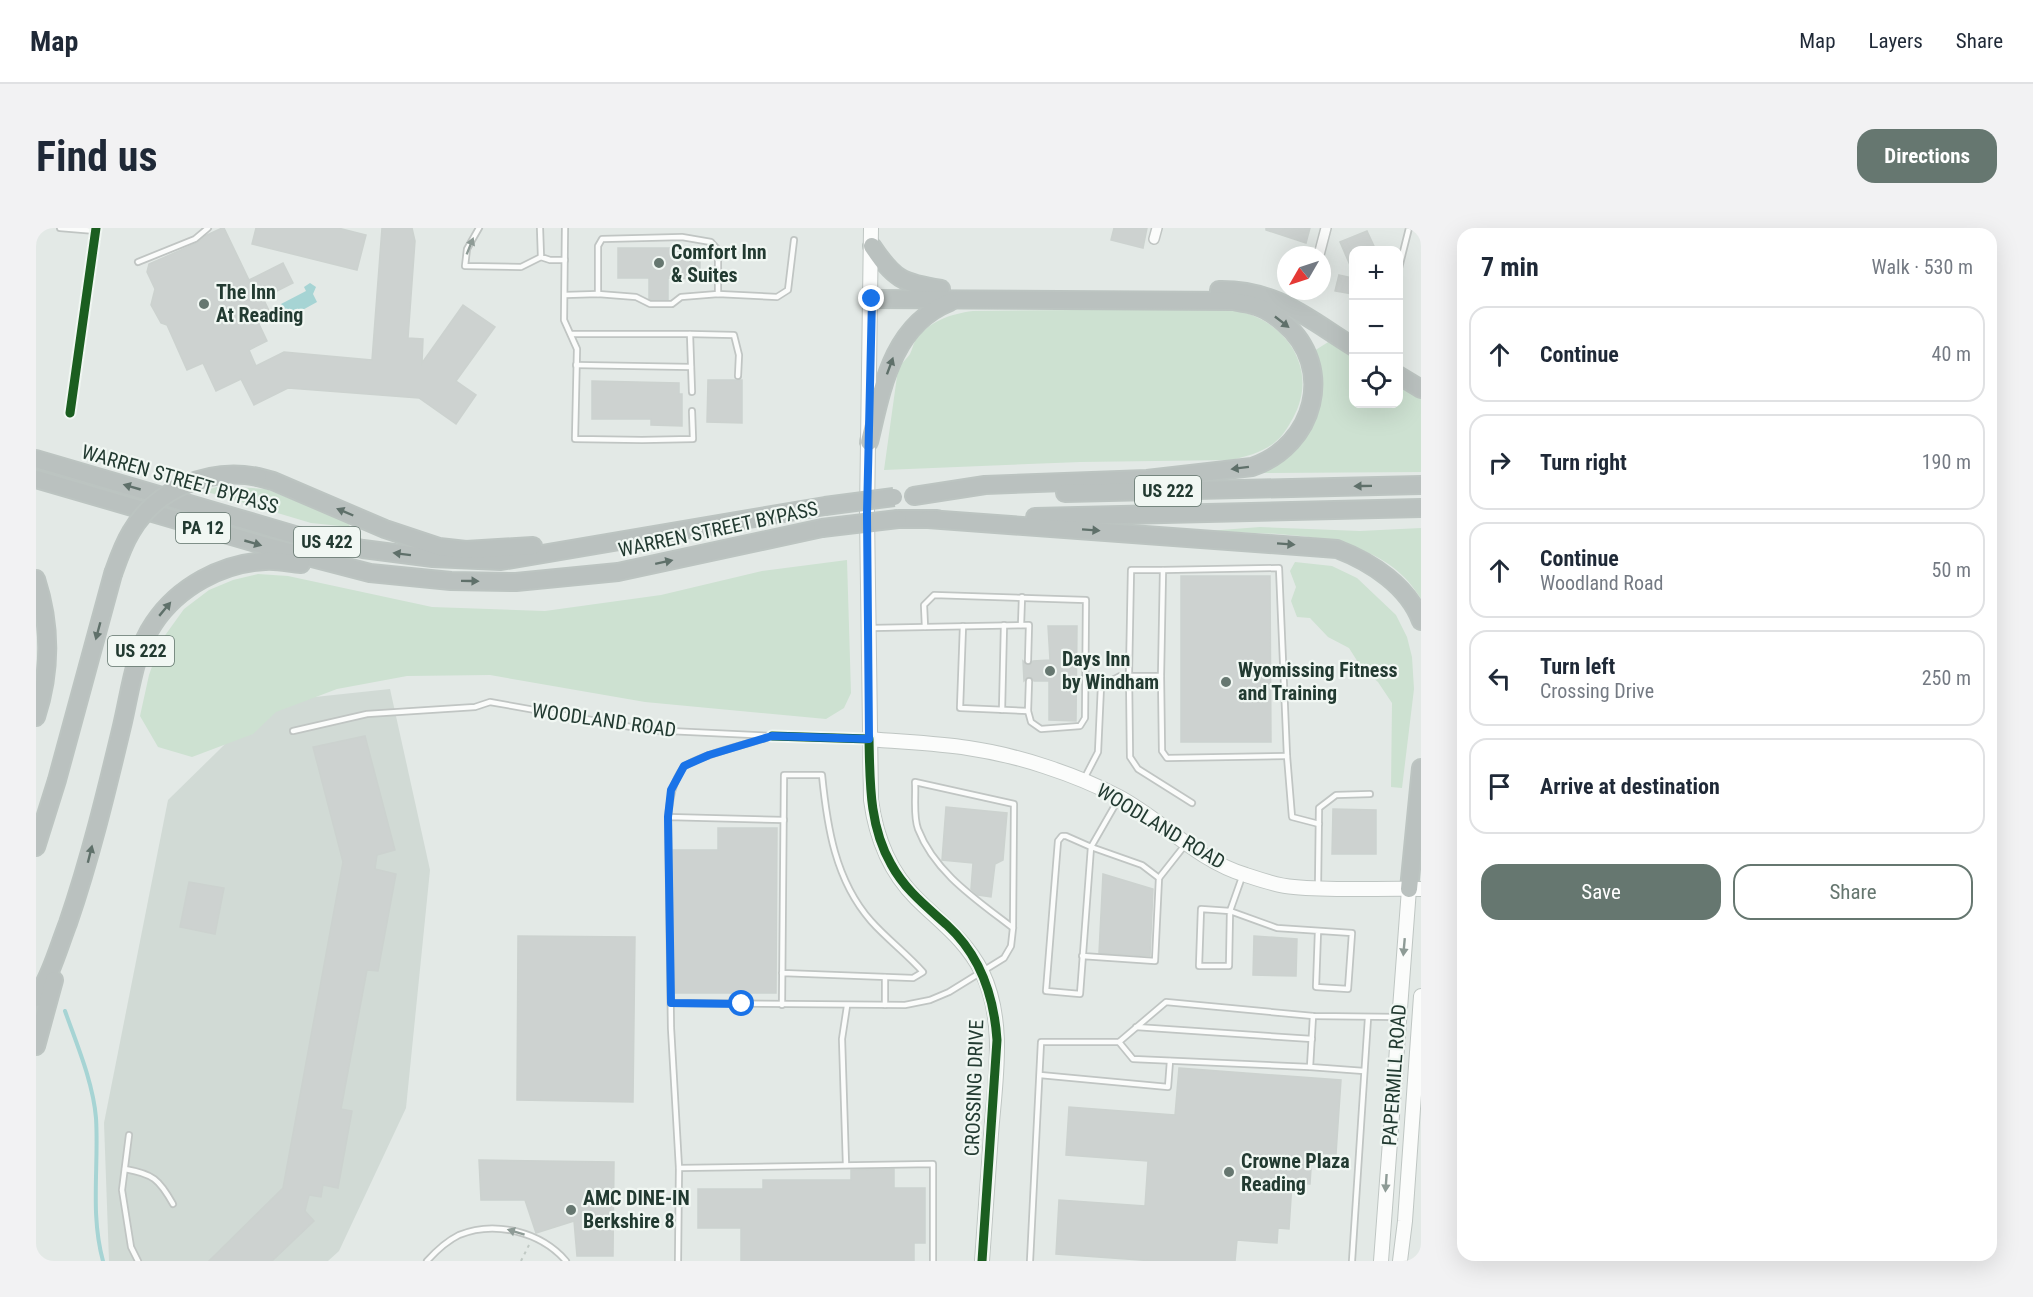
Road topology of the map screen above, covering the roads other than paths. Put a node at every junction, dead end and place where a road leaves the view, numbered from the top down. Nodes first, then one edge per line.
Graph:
1 (60, 228) edge
2 (208, 228) edge
3 (479, 228) edge
4 (540, 228) edge
5 (565, 228) edge
6 (871, 228) edge
7 (1157, 228) edge
8 (1326, 228) edge
9 (1409, 228) edge
10 (96, 229) edge
11 (1154, 239) dead end
12 (794, 240) dead end
13 (872, 246) junction
14 (1321, 246) edge
15 (1403, 252) edge
16 (541, 257) junction
17 (565, 260) junction
18 (138, 262) dead end
19 (941, 289) junction
20 (598, 294) junction
21 (718, 294) junction
22 (871, 294) junction
23 (564, 296) junction
24 (954, 300) junction
25 (571, 334) junction
26 (690, 334) junction
27 (1349, 344) edge
28 (576, 365) junction
29 (691, 367) junction
30 (738, 376) dead end
31 (1403, 378) edge
32 (1421, 389) edge
33 (692, 392) dead end
34 (692, 411) dead end
35 (70, 413) dead end
36 (869, 442) junction
37 (36, 459) edge
38 (36, 479) edge
39 (1421, 485) edge
40 (914, 496) junction
41 (1421, 508) edge
42 (928, 519) junction
43 (627, 541) junction
44 (1163, 570) junction
45 (370, 573) junction
46 (36, 579) edge
47 (1022, 597) junction
48 (1421, 621) edge
49 (1004, 625) junction
50 (1022, 625) junction
51 (963, 626) junction
52 (925, 627) junction
53 (868, 628) junction
54 (1028, 661) dead end
55 (1129, 674) junction
56 (1161, 676) junction
57 (1029, 681) dead end
58 (1002, 710) junction
59 (1028, 711) junction
60 (36, 717) edge
61 (294, 731) dead end
62 (772, 736) junction
63 (869, 739) junction
64 (1287, 756) junction
65 (1421, 768) edge
66 (1083, 781) junction
67 (1370, 794) dead end
68 (1119, 797) junction
69 (1192, 803) dead end
70 (668, 817) junction
71 (784, 820) junction
72 (1319, 824) junction
73 (1187, 843) junction
74 (36, 847) edge
75 (1090, 847) junction
76 (1243, 874) junction
77 (1159, 878) junction
78 (1318, 887) junction
79 (1415, 889) edge
80 (73, 910) junction
81 (1230, 911) junction
82 (1013, 928) junction
83 (1318, 931) junction
84 (1082, 956) junction
85 (783, 973) junction
86 (982, 973) junction
87 (885, 977) junction
88 (1421, 996) edge
89 (36, 998) edge
90 (671, 1003) junction
91 (782, 1005) junction
92 (885, 1005) junction
93 (847, 1006) junction
94 (1313, 1016) junction
95 (1398, 1017) junction
96 (1368, 1018) junction
97 (1136, 1027) junction
98 (1312, 1039) junction
99 (1119, 1042) junction
100 (36, 1046) edge
101 (1170, 1060) junction
102 (1310, 1067) junction
103 (1364, 1071) junction
104 (1040, 1075) junction
105 (129, 1135) dead end
106 (846, 1165) junction
107 (679, 1168) junction
108 (125, 1169) junction
109 (173, 1204) dead end
110 (138, 1261) edge
111 (427, 1261) edge
112 (566, 1261) edge
113 (678, 1261) edge
114 (933, 1261) edge
115 (982, 1261) edge
116 (1030, 1261) edge
117 (1353, 1261) edge
118 (1381, 1261) edge
119 (1400, 1261) edge

1 - 10 lane
2 - 18 lane
16 -> 3 lane
4 - 16 lane
5 - 17 lane
6 - 13 main road, CROSSING DRIVE
7 - 11 street
8 - 14 street
9 - 15 lane
10 - 35 street
12 - 21 lane
13 - 19 highway
13 - 22 main road, CROSSING DRIVE
16 - 17 lane
17 - 23 lane
19 - 22 highway
19 - 27 highway
20 - 21 lane
20 - 21 lane
20 - 23 lane
22 - 24 highway
22 - 36 main road, CROSSING DRIVE
23 - 25 lane
36 -> 24 highway
24 -> 40 highway
25 - 26 lane
25 - 28 lane
26 - 29 lane
26 - 30 lane
28 - 29 lane
28 - 34 lane
29 - 33 lane
31 - 32 highway
36 - 53 main road, CROSSING DRIVE
43 -> 37 highway, WARREN STREET BYPASS / US 422
38 -> 45 highway, WARREN STREET BYPASS / PA 12
39 -> 40 highway, WARREN STREET BYPASS / US 222
40 - 43 highway, WARREN STREET BYPASS / US 222, bridge
41 - 42 highway, WARREN STREET BYPASS / US 222
45 -> 42 highway, WARREN STREET BYPASS / US 222, bridge
42 -> 48 highway
43 -> 74 highway, US 222, bridge
44 - 55 lane
44 - 56 lane
44 - 64 lane
80 -> 45 highway, US 222
46 - 60 highway
47 - 50 lane
47 - 52 lane
47 - 59 lane
49 - 50 lane
49 - 51 lane
49 - 58 lane
50 - 54 lane
51 - 52 lane
51 - 58 lane
52 - 53 lane
53 - 63 main road, CROSSING DRIVE
55 - 56 lane
55 - 66 lane
55 - 69 lane
56 - 64 lane
57 - 59 lane
58 - 59 lane
61 - 62 lane, WOODLAND ROAD
62 - 63 street, WOODLAND ROAD
62 - 70 lane
63 - 66 main road, WOODLAND ROAD
63 - 86 main road, CROSSING DRIVE
64 - 72 lane
65 - 79 highway
66 - 68 main road, WOODLAND ROAD
67 - 72 lane
68 - 73 main road, WOODLAND ROAD
68 - 75 lane
70 - 71 lane
70 - 90 lane
71 - 85 lane
71 - 87 lane
72 - 78 lane
73 - 76 main road, WOODLAND ROAD
73 - 77 lane
75 - 77 lane
75 - 84 lane
75 - 84 lane
76 - 78 main road, WOODLAND ROAD
76 - 81 lane
77 - 84 lane
78 - 79 main road, WOODLAND ROAD
79 -> 95 main road, PAPERMILL ROAD
80 - 89 highway
80 - 100 highway, US 222
81 - 81 lane
81 - 83 lane
82 - 82 lane
82 - 86 lane
83 - 83 lane
85 - 87 lane
85 - 91 lane
86 - 92 lane
86 - 115 main road, CROSSING DRIVE
87 - 92 lane
88 - 119 main road, PAPERMILL ROAD
90 - 91 lane
90 - 107 lane
91 - 93 lane
92 - 93 lane
93 - 106 lane
94 - 96 lane
94 - 97 lane
94 - 98 lane
95 - 96 lane
95 -> 118 main road, PAPERMILL ROAD
96 - 103 lane
97 - 98 lane
97 - 99 lane
98 - 102 lane
99 - 101 lane
99 - 104 lane
101 - 102 lane
101 - 104 lane
102 - 103 lane
103 - 117 lane
104 - 116 lane
105 - 108 lane
106 - 107 lane
106 - 114 lane
107 - 113 lane
108 - 109 lane
108 - 110 lane
112 -> 111 lane

